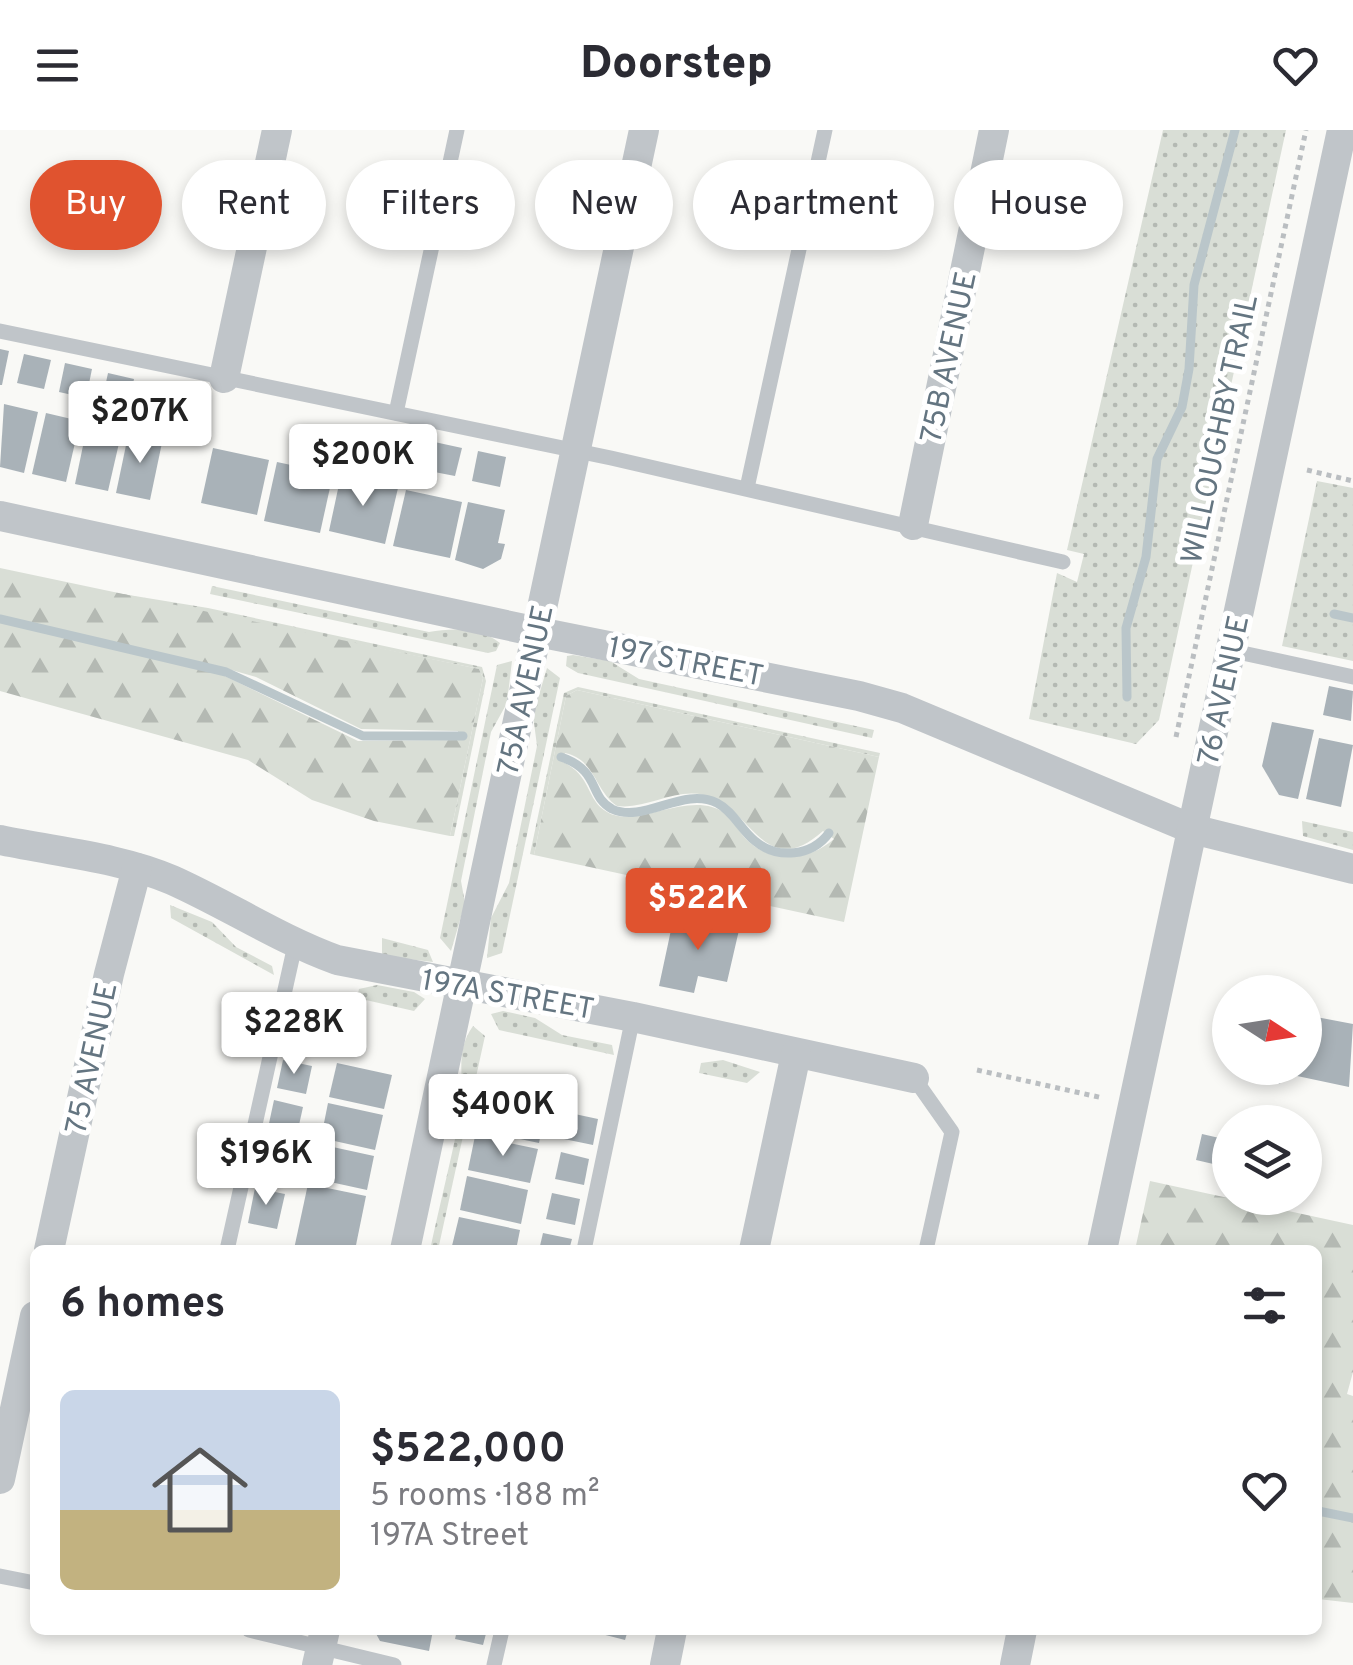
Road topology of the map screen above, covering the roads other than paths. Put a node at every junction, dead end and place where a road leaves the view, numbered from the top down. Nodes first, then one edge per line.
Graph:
1 (277, 130) edge
2 (456, 130) edge
3 (644, 130) edge
4 (825, 130) edge
5 (994, 130) edge
6 (1342, 130) edge
7 (0, 331) edge
8 (224, 378) junction
9 (396, 413) junction
10 (575, 452) junction
11 (747, 488) junction
12 (0, 516) edge
13 (913, 526) junction
14 (1062, 562) dead end
15 (538, 632) junction
16 (1232, 650) junction
17 (1353, 677) edge
18 (1192, 829) junction
19 (0, 840) edge
20 (137, 868) junction
21 (1353, 869) edge
22 (295, 945) junction
23 (461, 987) junction
24 (633, 1017) junction
25 (796, 1054) junction
26 (914, 1078) joint
27 (50, 1245) edge
28 (228, 1245) edge
29 (407, 1245) edge
30 (585, 1245) edge
31 (755, 1245) edge
32 (927, 1245) edge
33 (1103, 1245) edge
34 (30, 1339) edge
35 (0, 1479) edge
36 (0, 1576) edge
37 (30, 1582) edge
38 (269, 1635) edge
39 (501, 1635) edge
40 (671, 1635) edge
41 (1021, 1635) edge
42 (321, 1647) edge
43 (394, 1665) edge
44 (494, 1665) edge
45 (665, 1665) edge
46 (1015, 1665) edge

1 - 8 street
2 - 9 lane
3 - 10 street, 75A AVENUE
4 - 11 lane
5 - 13 street, 75B AVENUE
6 - 16 street, 76 AVENUE
7 - 8 lane
8 - 9 lane
9 - 10 lane
10 - 11 lane
10 - 15 street, 75A AVENUE
11 - 13 lane
12 - 15 street, 197 STREET
13 - 14 lane
15 - 18 street, 197 STREET
15 - 23 street, 75A AVENUE
16 - 17 lane
16 - 18 street, 76 AVENUE
18 - 21 street, 197 STREET
18 - 33 street, 76 AVENUE
19 - 20 street, 197A STREET
20 - 22 street, 197A STREET
20 - 27 street, 75 AVENUE
22 - 23 street, 197A STREET
22 - 28 lane
23 - 24 street, 197A STREET
23 - 29 street, 75A AVENUE
24 - 25 street, 197A STREET
24 - 30 lane
25 - 26 street, 197A STREET
25 - 31 street
26 - 32 lane
34 - 35 street
36 - 37 lane
38 - 42 lane
39 - 44 lane
40 - 45 street
41 - 46 street
42 - 43 lane

